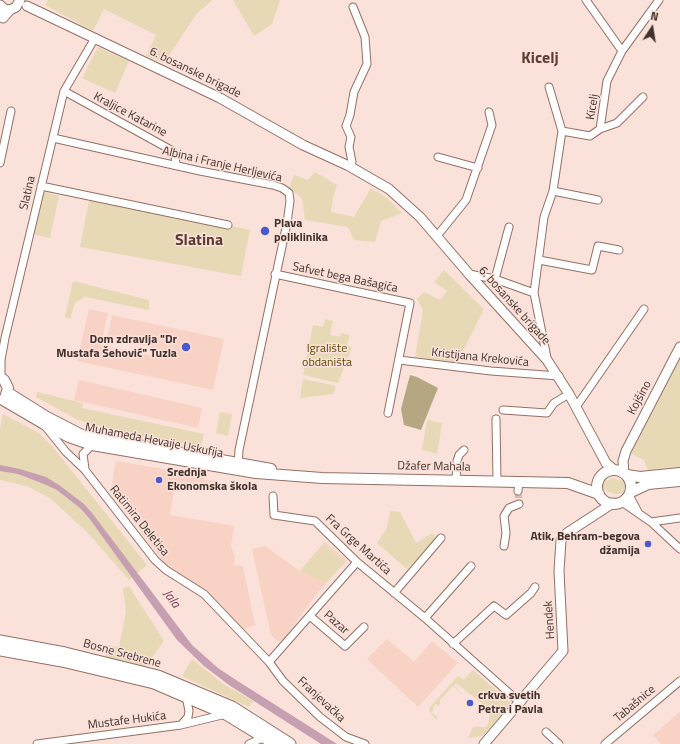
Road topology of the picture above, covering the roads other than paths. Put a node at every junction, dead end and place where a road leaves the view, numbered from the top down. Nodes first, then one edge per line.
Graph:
1 (586, 0) edge
2 (658, 0) edge
3 (19, 5) edge
4 (1, 6) edge
5 (353, 7) dead end
6 (1, 21) edge
7 (95, 38) junction
8 (622, 51) junction
9 (549, 87) dead end
10 (64, 91) junction
11 (643, 97) dead end
12 (11, 111) dead end
13 (489, 112) dead end
14 (600, 129) junction
15 (562, 131) junction
16 (53, 138) junction
17 (438, 157) dead end
18 (0, 163) edge
19 (176, 165) junction
20 (349, 166) junction
21 (478, 168) junction
22 (41, 186) junction
23 (553, 191) junction
24 (598, 200) dead end
25 (228, 225) dead end
26 (509, 227) dead end
27 (437, 236) junction
28 (619, 250) dead end
29 (539, 260) junction
30 (275, 274) junction
31 (469, 274) junction
32 (495, 279) junction
33 (534, 293) junction
34 (644, 309) dead end
35 (680, 347) edge
36 (0, 360) edge
37 (399, 360) junction
38 (547, 360) junction
39 (559, 376) junction
40 (0, 377) edge
41 (569, 394) junction
42 (4, 398) edge
43 (576, 407) junction
44 (503, 410) dead end
45 (388, 413) dead end
46 (496, 419) dead end
47 (44, 424) junction
48 (92, 445) junction
49 (464, 450) dead end
50 (623, 461) junction
51 (238, 466) junction
52 (611, 467) junction
53 (85, 470) junction
54 (680, 473) edge
55 (626, 474) junction
56 (602, 475) junction
57 (456, 480) junction
58 (497, 481) junction
59 (680, 481) edge
60 (576, 484) junction
61 (273, 496) dead end
62 (600, 496) junction
63 (624, 498) junction
64 (519, 504) dead end
65 (602, 510) junction
66 (680, 518) edge
67 (651, 522) junction
68 (441, 538) dead end
69 (504, 546) dead end
70 (680, 549) edge
71 (357, 562) junction
72 (471, 566) dead end
73 (535, 587) dead end
74 (394, 592) junction
75 (310, 616) junction
76 (425, 618) junction
77 (364, 627) dead end
78 (0, 641) edge
79 (453, 644) junction
80 (0, 650) edge
81 (269, 662) junction
82 (680, 681) edge
83 (186, 696) junction
84 (522, 701) junction
85 (229, 710) junction
86 (181, 725) junction
87 (546, 732) dead end
88 (265, 737) junction
89 (68, 742) edge
90 (37, 744) edge
91 (249, 744) edge
92 (275, 744) edge
93 (290, 744) edge
94 (365, 744) edge
95 (484, 744) edge
96 (559, 744) edge
97 (605, 744) edge

1 - 8 street
2 - 8 street, Kicelj
3 - 4 street, 6. bosanske brigade
3 - 6 street
3 - 7 street, 6. bosanske brigade
4 - 6 street
5 - 20 street
7 - 10 street, Slatina
7 - 20 street, 6. bosanske brigade
8 - 14 street, Kicelj
9 - 15 street
10 - 16 street, Slatina
10 - 19 street, Kraljice Katarine
11 - 14 street
12 - 18 street
13 - 21 street
14 - 15 street, Kicelj
15 - 23 street
16 - 19 street, Albina i Franje Herljevića
16 - 22 street, Slatina
17 - 21 street
19 - 30 street, Albina i Franje Herljevića
20 - 27 street, 6. bosanske brigade
21 - 27 street
22 - 25 street
22 - 36 street, Slatina
23 - 24 street
23 - 29 street
26 - 32 street
27 - 31 street, 6. bosanske brigade
28 - 29 street
29 - 33 street
30 - 37 street, Safvet bega Bašagića
30 - 51 street, Albina i Franje Herljevića
31 - 32 street
31 - 38 street, 6. bosanske brigade
32 - 33 street
33 - 38 street
34 - 43 street
35 - 50 street, Kojšino
36 - 40 street, Slatina
37 - 39 street, Kristijana Krekovića
37 - 45 street
38 - 39 street, 6. bosanske brigade
39 - 41 street, 6. bosanske brigade
40 - 42 main road
41 - 43 street, 6. bosanske brigade
41 - 44 street
42 - 47 main road, Muhameda Hevaije Uskufija
42 - 51 main road, Muhameda Hevaije Uskufija
43 - 52 street, 6. bosanske brigade
46 - 58 street
47 - 48 main road, Muhameda Hevaije Uskufija
47 - 53 street, Ratimira Deletisa
48 - 51 main road, Muhameda Hevaije Uskufija
48 - 53 street
49 - 57 street
50 - 52 street
50 - 55 street
51 - 57 main road, Džafer Mahala
52 - 55 main road
52 - 56 main road
53 - 81 street, Ratimira Deletisa
54 - 55 main road
55 - 63 main road
56 - 60 main road, Džafer Mahala
56 - 62 main road
57 - 58 main road, Džafer Mahala
58 - 60 main road, Džafer Mahala
59 - 63 main road
60 - 62 main road, Džafer Mahala
61 - 71 street, Fra Grge Martića
62 - 63 main road
62 - 65 street
63 - 65 street
63 - 67 street
64 - 69 street
65 - 84 street, Hendek
66 - 67 street
67 - 70 street
68 - 74 street, Fra Grge Martića
71 - 74 street, Fra Grge Martića
71 - 75 street, Pazar
72 - 76 street
73 - 79 street
74 - 76 street, Fra Grge Martića
75 - 77 street, Pazar
75 - 81 street, Pazar
76 - 79 street, Fra Grge Martića
78 - 85 main road, Bosne Srebrene
79 - 84 street, Fra Grge Martića
80 - 83 main road, Bosne Srebrene
81 - 94 street, Franjevačka
82 - 97 street, Tabašnice
83 - 85 main road, Bosne Srebrene
83 - 86 street, Mustafe Hukića
84 - 95 street, Hendek
85 - 86 street
85 - 88 main road
85 - 93 main road
86 - 89 street, Mustafe Hukića
87 - 96 street
88 - 91 street
88 - 92 main road
89 - 90 street, Mustafe Hukića

